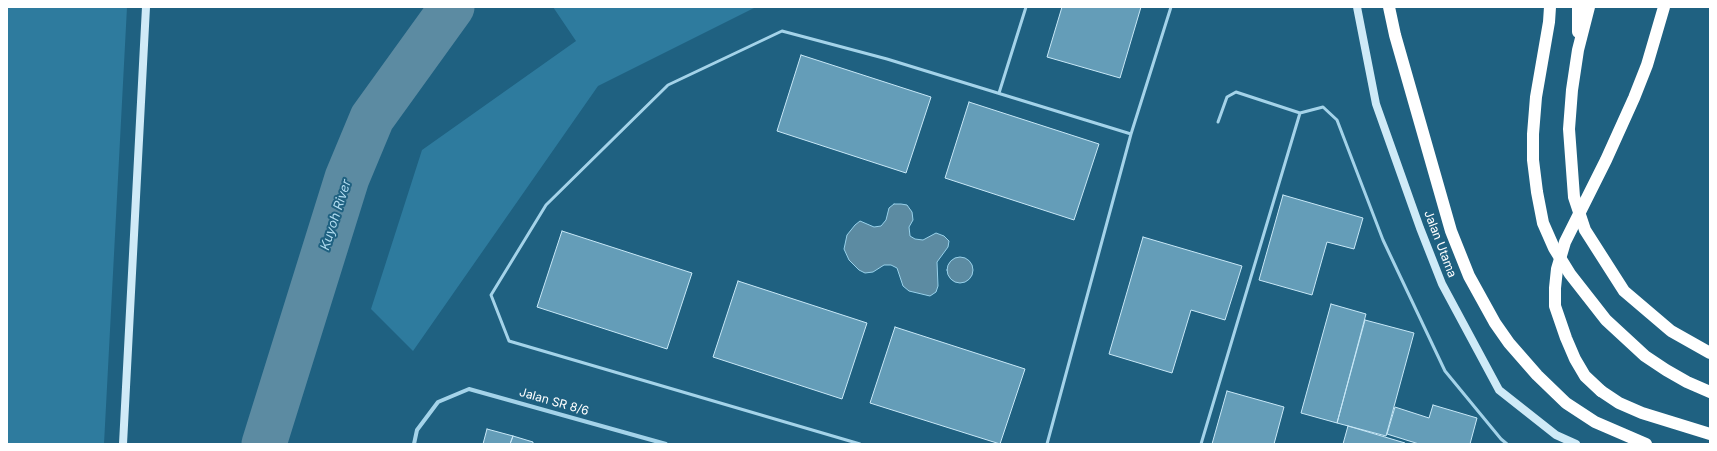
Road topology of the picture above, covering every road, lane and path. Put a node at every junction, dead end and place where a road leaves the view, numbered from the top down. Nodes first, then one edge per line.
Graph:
1 (146, 7) edge
2 (1026, 7) edge
3 (1170, 7) edge
4 (1357, 7) edge
5 (1389, 7) edge
6 (1550, 7) edge
7 (1578, 7) edge
8 (1589, 7) edge
9 (1664, 7) edge
10 (1578, 50) junction
11 (999, 93) junction
12 (1300, 113) junction
13 (1218, 122) dead end
14 (1132, 134) junction
15 (1710, 353) edge
16 (1710, 392) edge
17 (1710, 434) edge
18 (123, 444) edge
19 (414, 444) edge
20 (666, 444) edge
21 (860, 444) edge
22 (1047, 444) edge
23 (1201, 444) edge
24 (1507, 444) edge
25 (1576, 444) edge
26 (1646, 444) edge

1 - 18 street
2 - 11 lane
3 - 14 lane
4 - 25 street, Jalan Utama
5 - 26 highway
6 - 16 highway
7 - 10 highway
8 - 10 highway
9 - 17 highway, bridge
10 - 15 highway
11 - 14 lane
11 - 21 lane
12 - 13 lane
12 - 23 lane
12 - 24 lane
14 - 22 lane
19 - 20 street, Jalan SR 8/6

